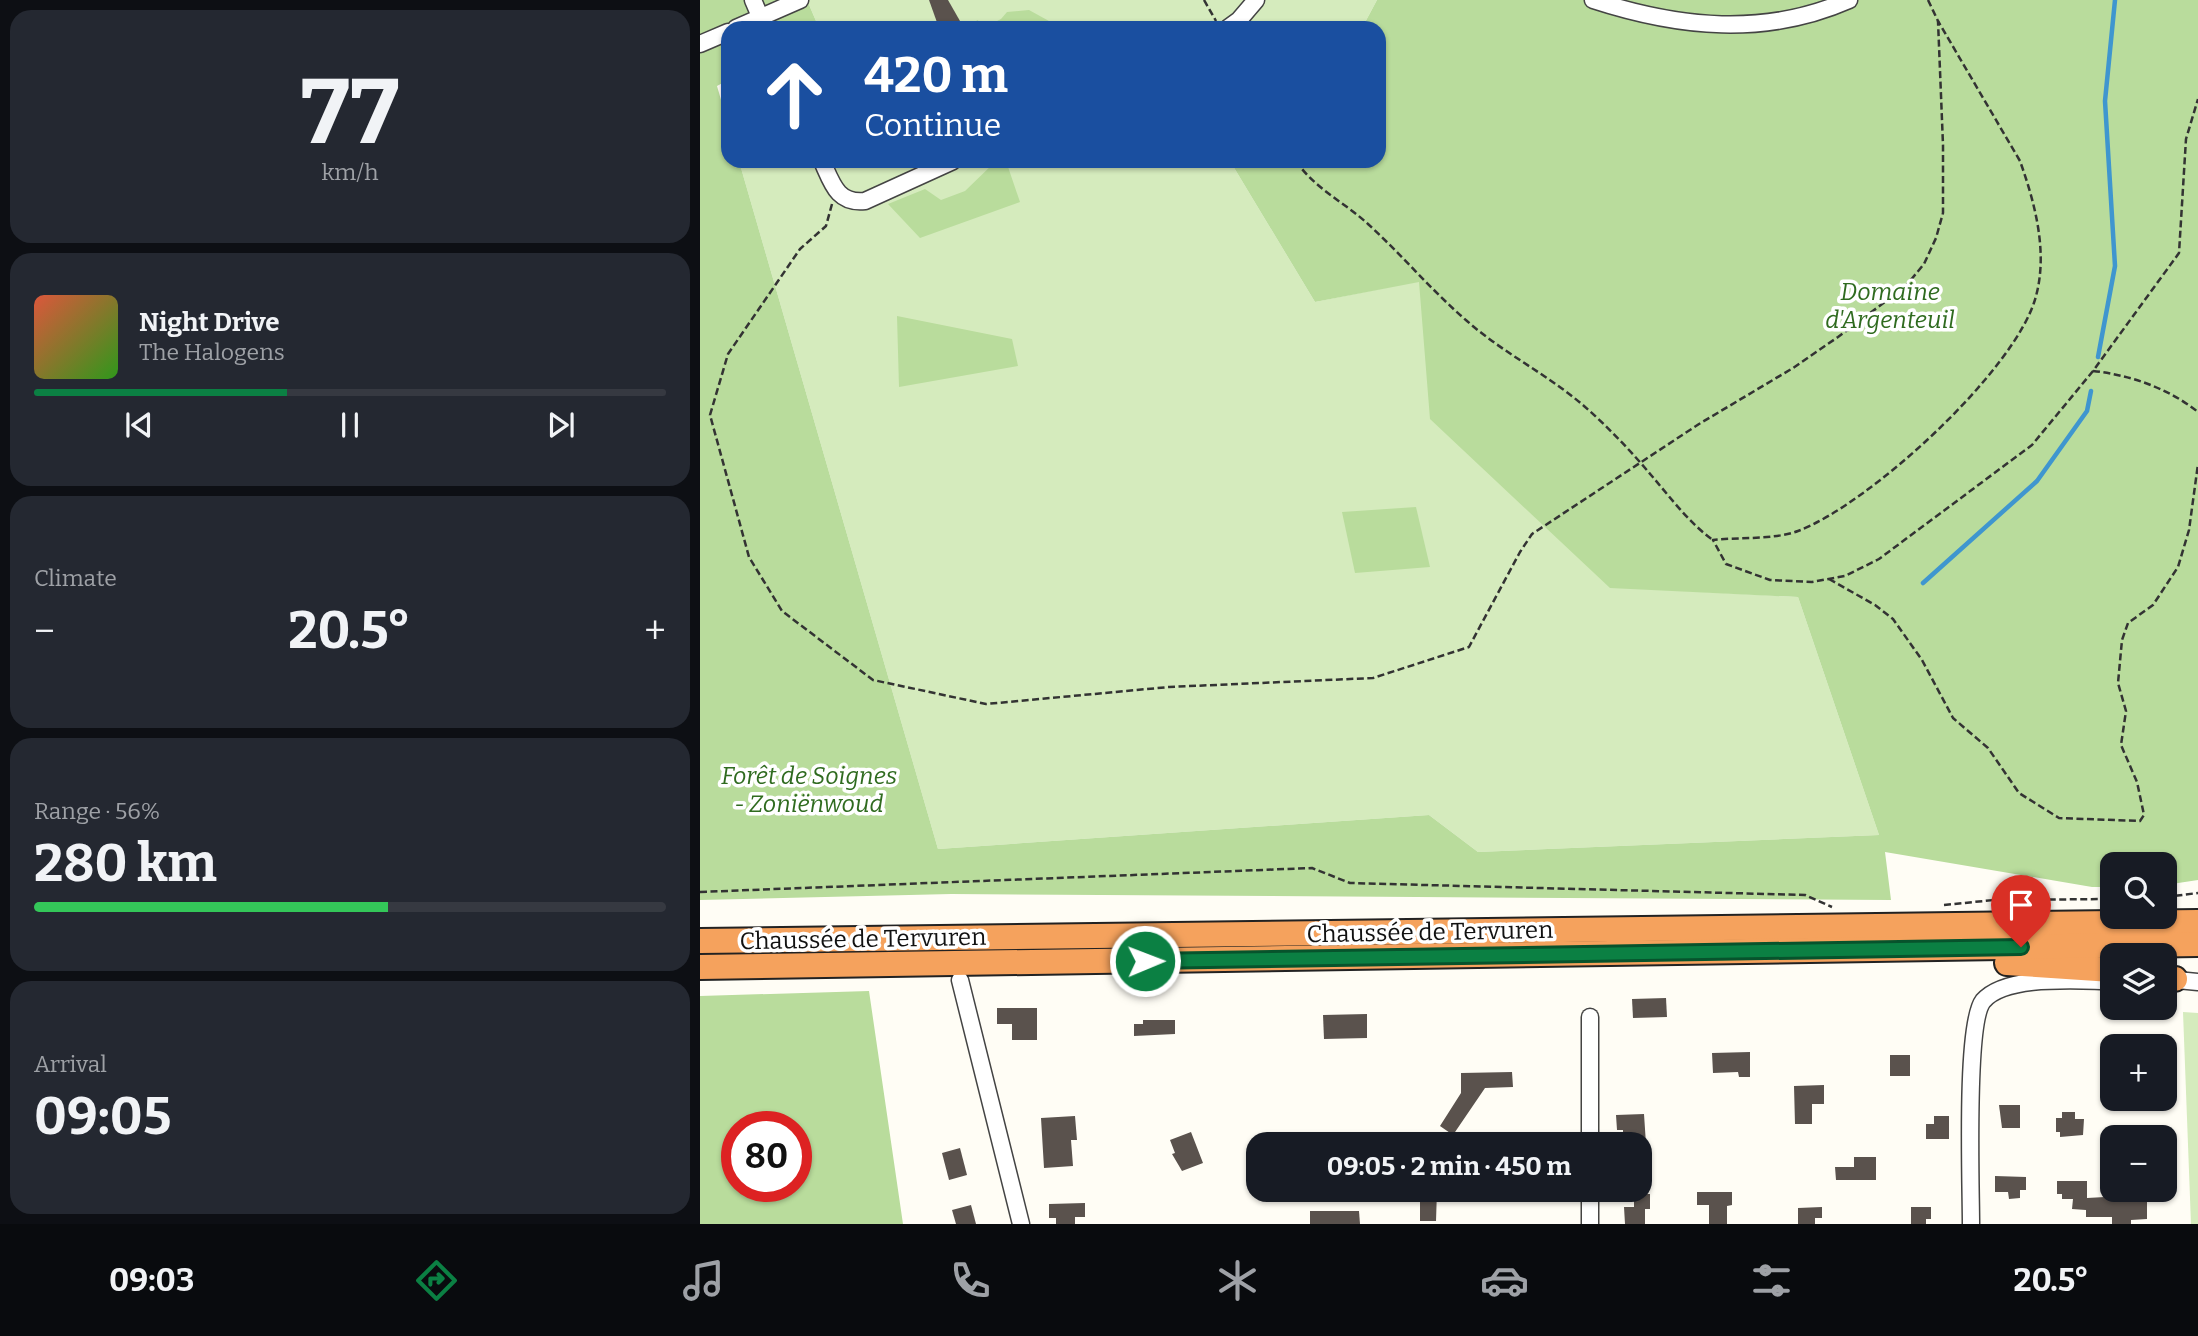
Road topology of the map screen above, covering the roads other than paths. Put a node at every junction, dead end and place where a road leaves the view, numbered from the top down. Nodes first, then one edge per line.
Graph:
1 (753, 0) edge
2 (800, 0) edge
3 (1256, 0) edge
4 (1593, 0) edge
5 (1849, 0) edge
6 (763, 21) edge
7 (765, 21) edge
8 (1238, 21) edge
9 (721, 35) edge
10 (700, 44) edge
11 (825, 168) edge
12 (937, 168) edge
13 (2198, 909) edge
14 (2198, 922) edge
15 (2166, 934) junction
16 (700, 941) edge
17 (2198, 944) edge
18 (1967, 948) junction
19 (700, 967) edge
20 (2100, 969) edge
21 (960, 980) dead end
22 (2100, 981) edge
23 (1590, 1017) dead end
24 (1590, 1132) edge
25 (1590, 1202) edge
26 (1021, 1224) edge
27 (1590, 1224) edge
28 (1971, 1224) edge

1 - 6 street
2 - 7 street
3 - 8 street
4 - 5 street
9 - 10 street
11 - 12 street
13 - 15 highway
14 - 15 highway
15 - 16 highway, Chaussée de Tervuren
15 - 17 highway
15 - 18 highway, Chaussée de Tervuren
18 - 19 highway, Chaussée de Tervuren
18 - 20 highway
21 - 26 street
22 - 28 street
23 - 24 street
25 - 27 street

